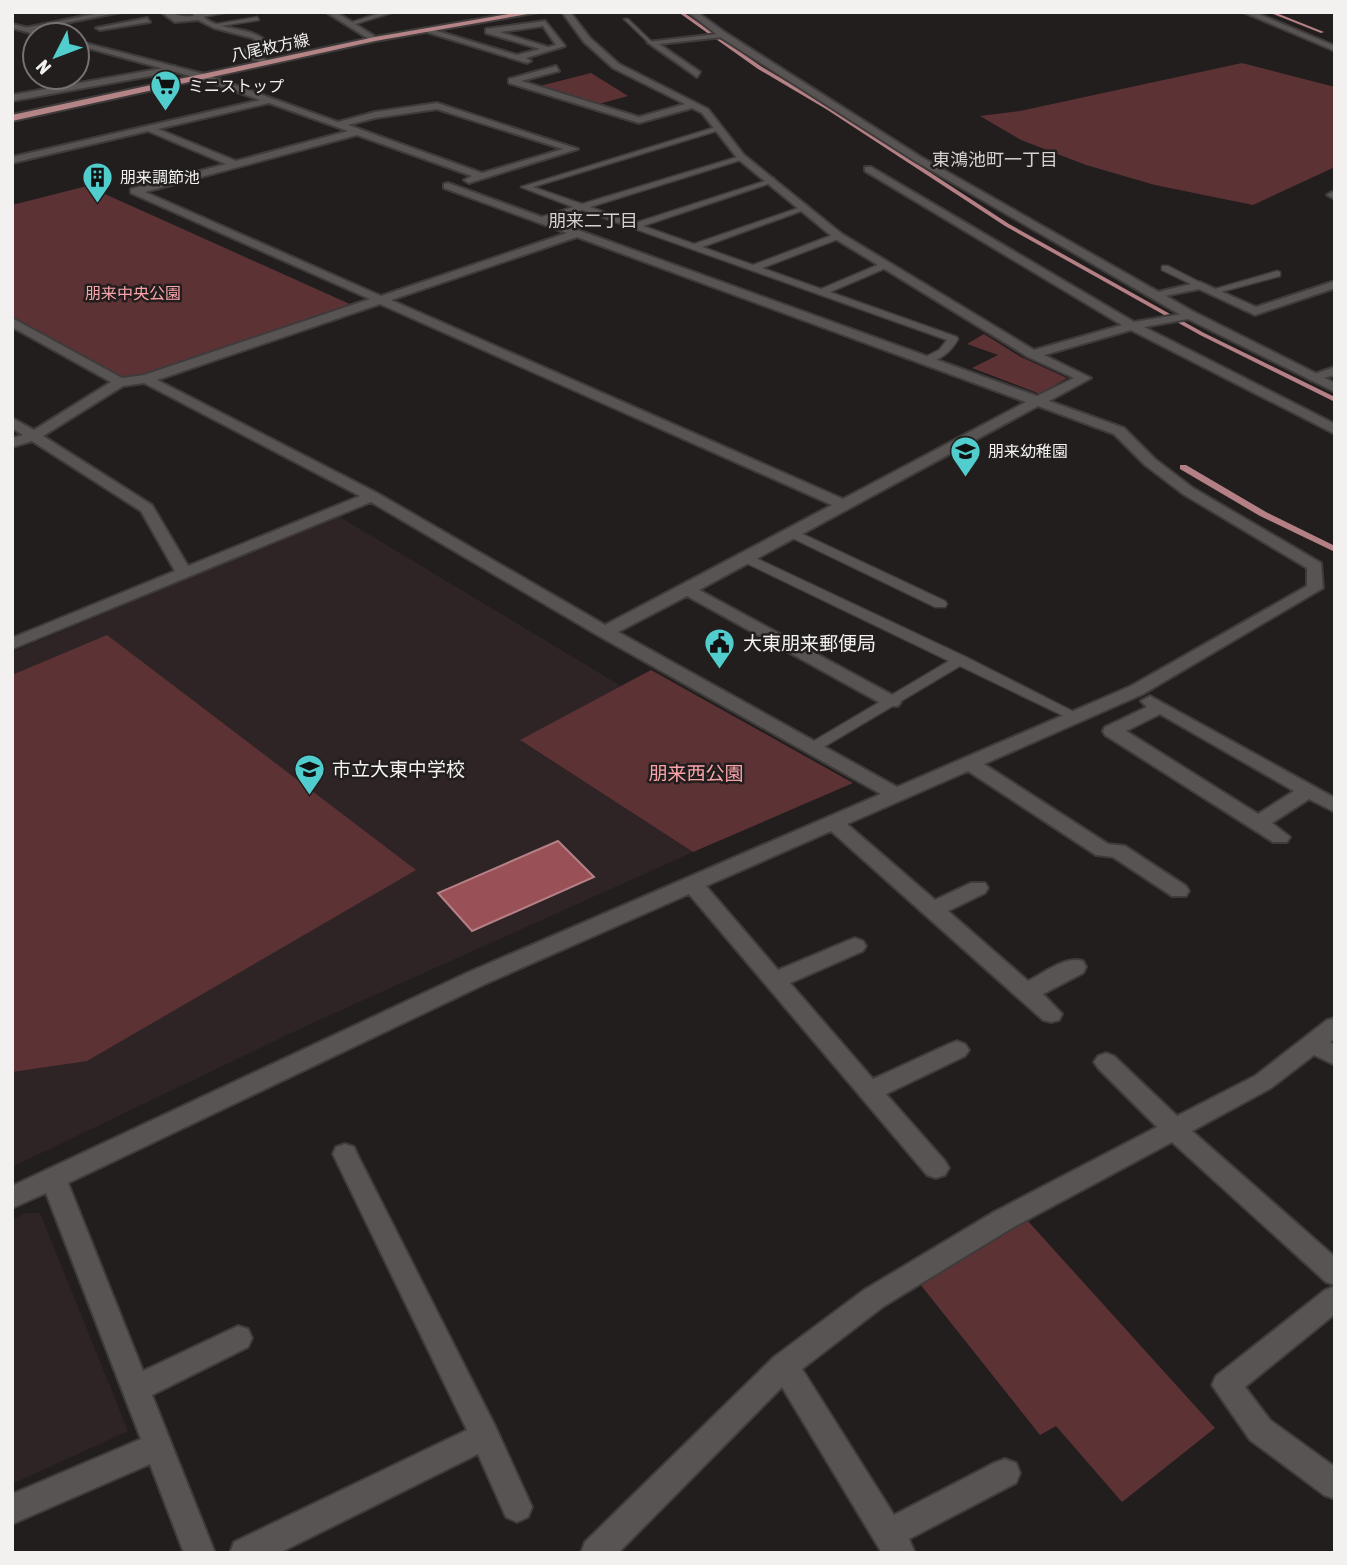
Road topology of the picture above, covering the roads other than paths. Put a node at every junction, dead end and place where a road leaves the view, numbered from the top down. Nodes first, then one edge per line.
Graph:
1 (118, 12) edge
2 (165, 12) edge
3 (226, 12) edge
4 (330, 12) edge
5 (391, 12) edge
6 (535, 12) edge
7 (566, 12) edge
8 (692, 12) edge
9 (1247, 12) edge
10 (197, 15) edge
11 (257, 19) dead end
12 (147, 20) dead end
13 (626, 20) dead end
14 (68, 21) edge
15 (349, 24) junction
16 (214, 25) junction
17 (91, 30) edge
18 (424, 30) junction
19 (722, 35) junction
20 (375, 39) junction
21 (651, 42) junction
22 (91, 47) edge
23 (1335, 49) edge
24 (550, 50) junction
25 (517, 58) junction
26 (267, 62) junction
27 (175, 69) junction
28 (697, 74) dead end
29 (201, 76) junction
30 (12, 97) edge
31 (266, 101) junction
32 (692, 105) junction
33 (12, 118) edge
34 (337, 125) junction
35 (148, 128) junction
36 (719, 129) junction
37 (358, 132) junction
38 (741, 157) junction
39 (12, 160) edge
40 (236, 164) junction
41 (868, 170) dead end
42 (482, 176) junction
43 (771, 180) junction
44 (581, 206) junction
45 (804, 208) junction
46 (541, 220) junction
47 (637, 225) junction
48 (578, 233) junction
49 (838, 236) junction
50 (696, 246) junction
51 (883, 266) junction
52 (756, 267) junction
53 (1165, 268) dead end
54 (1277, 274) dead end
55 (1335, 284) edge
56 (1200, 285) junction
57 (824, 291) junction
58 (1213, 291) junction
59 (1155, 294) junction
60 (382, 300) junction
61 (1187, 315) junction
62 (12, 322) edge
63 (1132, 326) junction
64 (1032, 354) junction
65 (927, 360) junction
66 (1335, 372) edge
67 (1311, 377) junction
68 (146, 379) junction
69 (120, 382) junction
70 (1335, 388) edge
71 (1039, 400) junction
72 (12, 422) edge
73 (1335, 430) edge
74 (33, 436) junction
75 (12, 443) edge
76 (372, 496) junction
77 (844, 505) junction
78 (792, 533) junction
79 (747, 558) junction
80 (184, 575) junction
81 (689, 590) junction
82 (940, 604) dead end
83 (605, 632) junction
84 (12, 644) edge
85 (961, 660) junction
86 (1133, 691) junction
87 (892, 702) junction
88 (1161, 707) junction
89 (1075, 716) junction
90 (812, 748) junction
91 (968, 762) junction
92 (1308, 791) junction
93 (895, 794) junction
94 (1335, 806) edge
95 (834, 821) junction
96 (1258, 823) junction
97 (1280, 837) dead end
98 (692, 884) junction
99 (978, 888) dead end
100 (1179, 891) dead end
101 (935, 909) junction
102 (855, 946) dead end
103 (1075, 967) dead end
104 (775, 981) junction
105 (1027, 992) junction
106 (1051, 1014) dead end
107 (1335, 1026) edge
108 (957, 1050) dead end
109 (1325, 1050) edge
110 (1106, 1062) dead end
111 (870, 1091) junction
112 (1174, 1129) junction
113 (345, 1154) dead end
114 (936, 1168) dead end
115 (52, 1178) junction
116 (12, 1198) edge
117 (1335, 1274) edge
118 (1335, 1298) edge
119 (238, 1338) dead end
120 (784, 1366) junction
121 (135, 1389) junction
122 (485, 1436) junction
123 (158, 1446) junction
124 (1005, 1473) dead end
125 (1335, 1485) edge
126 (517, 1507) dead end
127 (12, 1509) edge
128 (894, 1543) edge
129 (200, 1553) edge
130 (245, 1553) edge
131 (596, 1553) edge

1 - 14 street
2 - 10 street
3 - 10 lane
4 - 15 street
5 - 15 lane
6 - 18 main road, 八尾枚方線
7 - 32 street
8 - 19 street
9 - 23 street
10 - 16 street
11 - 16 lane
12 - 17 street
13 - 21 lane
15 - 20 street
16 - 26 street
18 - 20 main road, 八尾枚方線
18 - 25 street
19 - 21 street
19 - 59 street
20 - 26 main road, 八尾枚方線
21 - 28 street
22 - 27 street
24 - 24 street
24 - 25 street
25 - 32 street
26 - 29 main road, 八尾枚方線
27 - 29 street
27 - 30 street
29 - 31 street
29 - 33 main road, 八尾枚方線
31 - 34 street
31 - 35 street
32 - 36 street
34 - 37 street
34 - 42 street
35 - 39 street
35 - 40 street
36 - 38 street
36 - 44 lane
37 - 40 street
37 - 42 street
38 - 43 street
38 - 44 lane
40 - 60 street
41 - 63 street
42 - 46 street
43 - 45 street
43 - 47 lane
44 - 46 lane
44 - 47 lane
45 - 49 street
45 - 50 lane
46 - 48 street
47 - 50 lane
48 - 60 street
48 - 65 street
49 - 51 street
49 - 52 lane
50 - 52 lane
51 - 57 lane
51 - 64 street
52 - 57 lane
53 - 56 lane
54 - 58 lane
55 - 58 street
56 - 58 street
56 - 59 street
57 - 65 lane
59 - 61 street
60 - 68 street
60 - 77 street
61 - 63 street
61 - 67 street
62 - 69 street
63 - 64 street
63 - 73 street
64 - 71 street
65 - 71 street
66 - 67 street
67 - 70 street
68 - 69 street
68 - 76 street
69 - 74 street
71 - 77 street
71 - 86 street
72 - 74 street
74 - 75 street
74 - 80 street
76 - 80 street
76 - 83 street
77 - 78 street
78 - 79 street
78 - 82 lane
79 - 81 street
79 - 85 lane
80 - 84 street
81 - 83 street
81 - 87 street
83 - 90 street
85 - 87 lane
85 - 89 lane
86 - 88 street
86 - 89 street
87 - 90 lane
88 - 92 street
88 - 96 street
89 - 91 street
90 - 93 street
91 - 93 street
91 - 100 street
92 - 94 street
92 - 96 street
93 - 95 street
95 - 98 street
95 - 101 street
96 - 97 street
98 - 104 street
98 - 115 street
99 - 101 street
101 - 105 street
102 - 104 street
103 - 105 street
104 - 111 street
105 - 106 street
107 - 109 street
108 - 111 street
109 - 112 street
110 - 112 street
111 - 114 street
112 - 117 street
112 - 120 street
113 - 122 street
115 - 116 street
115 - 121 street
118 - 125 street
119 - 121 street
120 - 128 street
120 - 131 street
121 - 123 street
122 - 126 street
122 - 130 street
123 - 127 street
123 - 129 street
124 - 128 street

